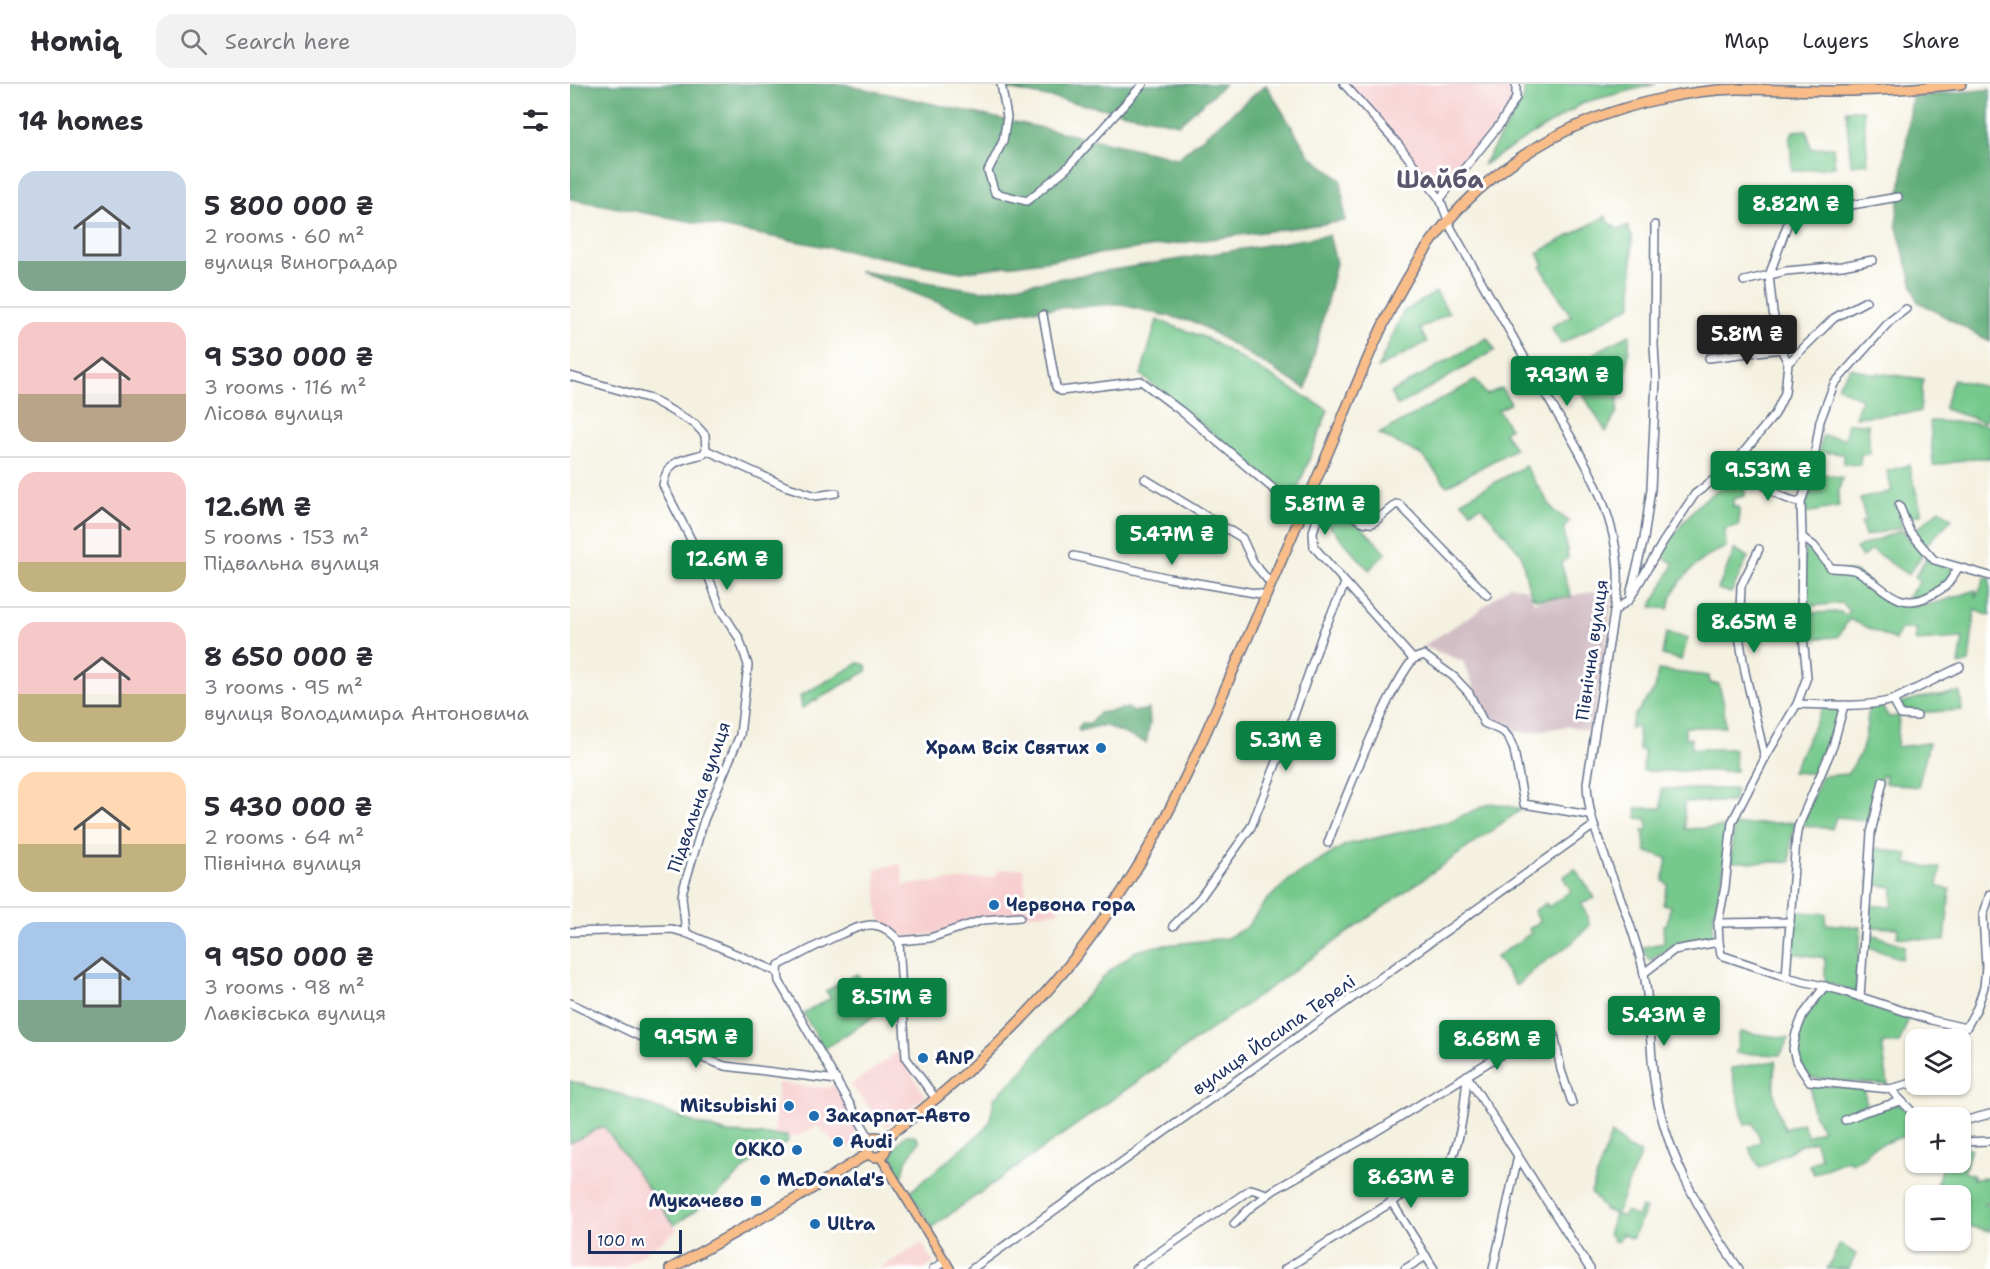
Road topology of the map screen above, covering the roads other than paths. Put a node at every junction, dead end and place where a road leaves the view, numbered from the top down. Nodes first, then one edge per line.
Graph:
1 (1001, 84) edge
2 (1143, 84) edge
3 (1344, 84) edge
4 (1516, 84) edge
5 (1961, 84) edge
6 (1898, 197) dead end
7 (1440, 199) junction
8 (1448, 222) junction
9 (1655, 225) dead end
10 (1873, 261) dead end
11 (1769, 276) junction
12 (1744, 281) dead end
13 (1866, 301) dead end
14 (1906, 309) dead end
15 (1043, 315) dead end
16 (1781, 349) junction
17 (1709, 358) dead end
18 (1788, 363) junction
19 (570, 376) edge
20 (706, 450) junction
21 (1734, 464) junction
22 (1145, 479) dead end
23 (836, 494) dead end
24 (1309, 497) junction
25 (1801, 502) junction
26 (1322, 503) junction
27 (1899, 505) dead end
28 (1302, 513) junction
29 (1802, 537) junction
30 (1759, 549) dead end
31 (1074, 556) dead end
32 (1958, 568) junction
33 (1990, 576) edge
34 (1271, 584) junction
35 (1345, 584) junction
36 (1487, 595) dead end
37 (1266, 596) junction
38 (1629, 600) junction
39 (1614, 611) junction
40 (1413, 659) junction
41 (1960, 667) dead end
42 (1893, 700) junction
43 (1797, 704) junction
44 (1844, 705) junction
45 (1917, 716) dead end
46 (1765, 758) junction
47 (1883, 781) dead end
48 (1589, 815) junction
49 (1593, 826) junction
50 (1328, 843) dead end
51 (1990, 894) edge
52 (1020, 916) dead end
53 (1789, 922) junction
54 (1718, 923) junction
55 (1173, 926) dead end
56 (570, 932) edge
57 (686, 933) junction
58 (898, 941) junction
59 (1719, 942) junction
60 (778, 972) junction
61 (1644, 973) junction
62 (1786, 977) junction
63 (1825, 986) junction
64 (1860, 997) junction
65 (570, 1003) edge
66 (1467, 1075) junction
67 (837, 1080) junction
68 (1905, 1085) edge
69 (1890, 1089) junction
70 (936, 1099) junction
71 (1901, 1101) junction
72 (1572, 1103) dead end
73 (1907, 1107) edge
74 (1990, 1114) edge
75 (1971, 1119) edge
76 (1845, 1120) dead end
77 (870, 1138) junction
78 (883, 1140) junction
79 (1990, 1141) edge
80 (1971, 1142) edge
81 (868, 1153) junction
82 (880, 1156) junction
83 (1518, 1156) junction
84 (1264, 1193) junction
85 (1391, 1201) junction
86 (1234, 1224) dead end
87 (1426, 1256) junction
88 (948, 1265) edge
89 (670, 1269) edge
90 (933, 1269) edge
91 (972, 1269) edge
92 (1135, 1269) edge
93 (1285, 1269) edge
94 (1405, 1269) edge
95 (1434, 1269) edge
96 (1493, 1269) edge
97 (1590, 1269) edge
98 (1739, 1269) edge

1 - 2 street
3 - 7 street, Північна вулиця
4 - 7 street
5 - 8 highway
6 - 11 street
7 - 8 street, Північна вулиця
8 - 24 highway
8 - 39 street, Північна вулиця
9 - 38 street
10 - 11 street
11 - 12 street
11 - 16 street
13 - 18 street
14 - 25 street
15 - 28 street
16 - 17 street
16 - 18 street
18 - 21 street
19 - 20 street
20 - 23 street
20 - 57 street, Підвальна вулиця
21 - 25 street
21 - 38 street
22 - 34 street
24 - 26 street
24 - 28 highway
25 - 29 street
26 - 35 street
26 - 36 street
27 - 32 street
28 - 34 highway
29 - 32 street
29 - 43 street
30 - 46 street
31 - 37 street
32 - 33 street
34 - 37 highway
35 - 40 street
35 - 55 street
37 - 70 highway
38 - 39 street
39 - 48 street, Північна вулиця
40 - 48 street
40 - 50 street
41 - 42 street
42 - 44 street
42 - 45 street
43 - 44 street
43 - 46 street
44 - 53 street
46 - 54 street
47 - 64 street
48 - 49 street, Північна вулиця
49 - 61 street, Північна вулиця
49 - 91 street, вулиця Йосипа Терелі
51 - 64 street
52 - 58 street
53 - 54 street
53 - 62 street
54 - 59 street
56 - 57 street
57 - 60 street
58 - 60 street
58 - 70 street
59 - 61 street
59 - 62 street
60 - 67 street
61 - 98 street, Північна вулиця
62 - 63 street
63 - 64 street
63 - 69 street
65 - 67 street
66 - 72 street
66 - 83 street
66 - 84 street
66 - 85 street
67 - 77 street
68 - 69 street
69 - 71 street
70 - 78 highway
71 - 73 street
71 - 76 street
74 - 75 street
77 - 78 highway
77 - 81 highway
78 - 82 highway
79 - 80 street
81 - 82 highway
81 - 89 highway
82 - 88 main road
83 - 96 street
83 - 97 street
84 - 86 street
84 - 92 street
85 - 87 street
85 - 93 street
87 - 94 street
87 - 95 street
88 - 90 street

